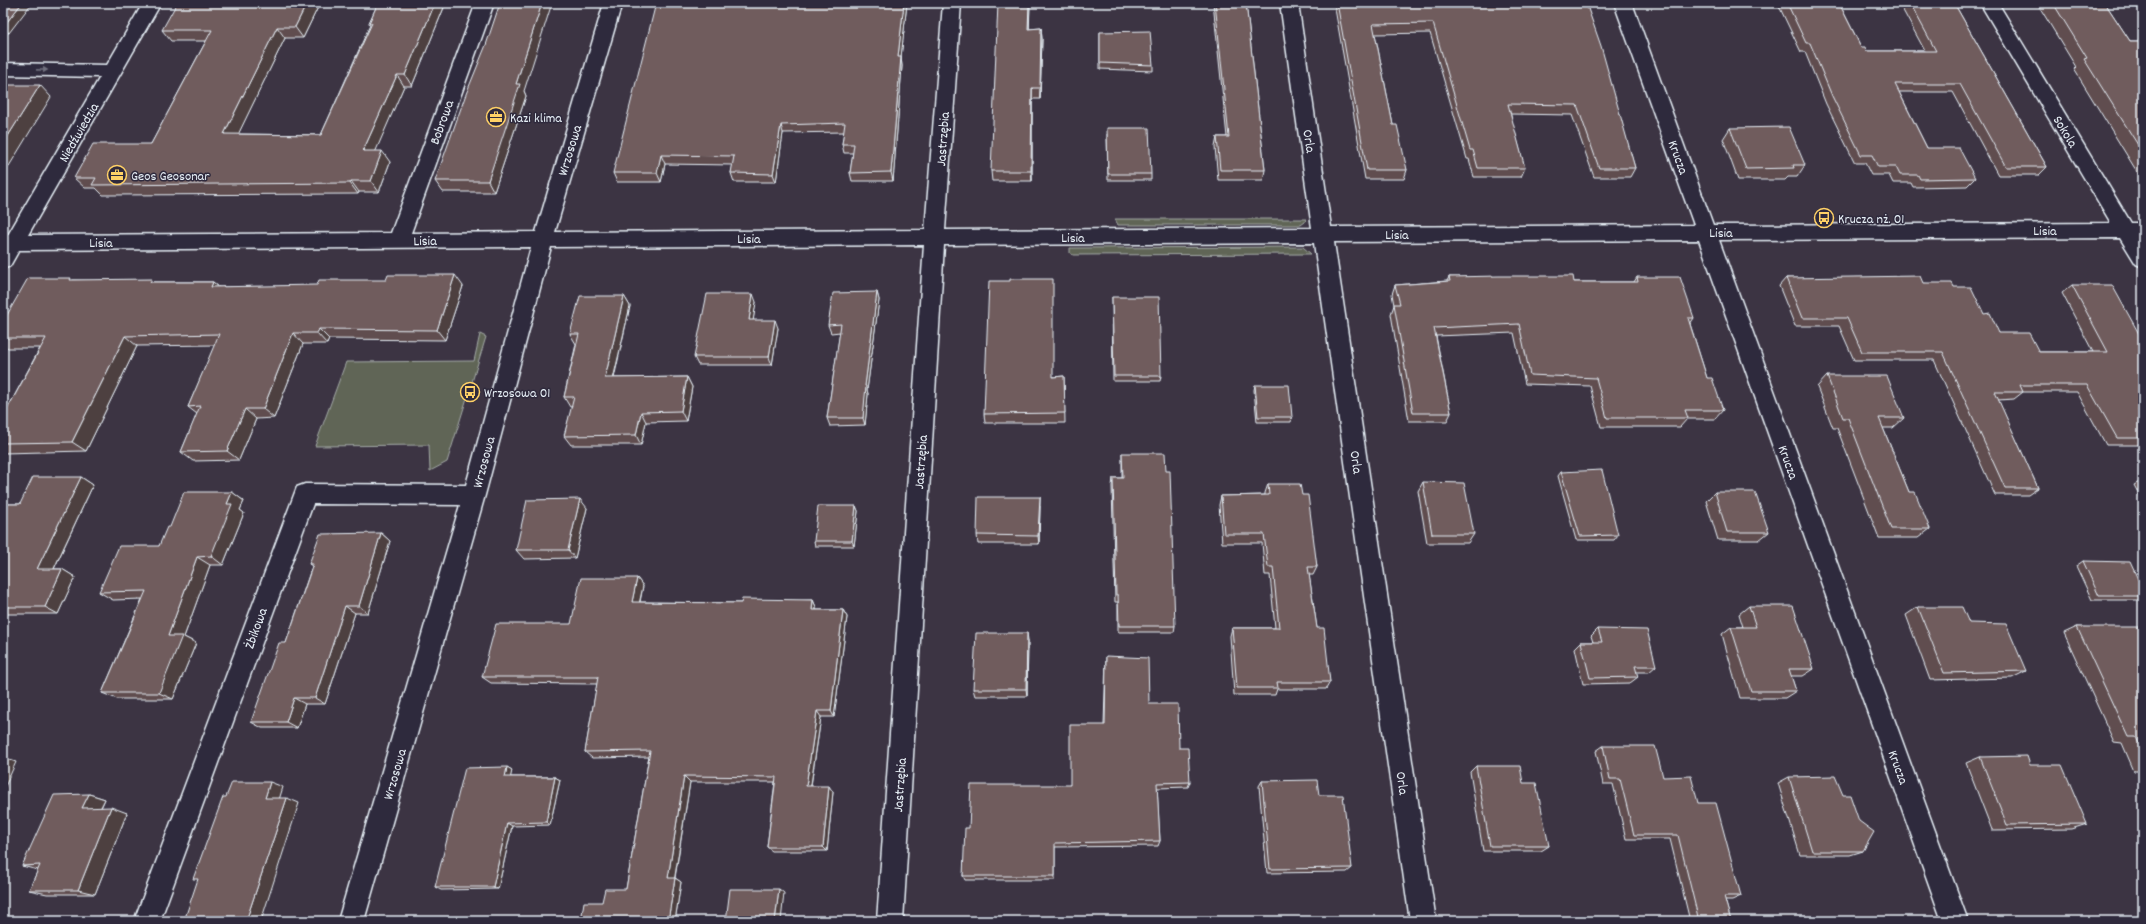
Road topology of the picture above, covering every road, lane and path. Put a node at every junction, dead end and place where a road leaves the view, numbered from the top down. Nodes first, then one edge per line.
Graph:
1 (152, 3) edge
2 (485, 3) edge
3 (613, 3) edge
4 (952, 3) edge
5 (1289, 3) edge
6 (1622, 3) edge
7 (1990, 3) edge
8 (3, 69) edge
9 (114, 71) junction
10 (2134, 230) edge
11 (1706, 232) junction
12 (1324, 235) junction
13 (935, 238) junction
14 (544, 239) junction
15 (398, 241) junction
16 (8, 243) edge
17 (2143, 259) edge
18 (3, 262) edge
19 (474, 495) junction
20 (147, 921) edge
21 (351, 921) edge
22 (890, 921) edge
23 (1423, 921) edge
24 (1955, 921) edge

1 - 9 street, Niedźwiedzia
2 - 15 street, Bobrowa
3 - 14 street, Wrzosowa
4 - 13 street, Jastrzębia
5 - 12 street, Orla
6 - 11 street, Krucza
7 - 10 street, Sokola
8 -> 9 street
9 - 16 street, Niedźwiedzia
10 - 11 street, Lisia
10 - 17 street, Sokola
11 - 12 street, Lisia
11 - 24 street, Krucza
12 - 13 street, Lisia
12 - 23 street, Orla
13 - 14 street, Lisia
13 - 22 street, Jastrzębia
14 - 15 street, Lisia
14 - 19 street, Wrzosowa
15 - 16 street, Lisia
16 - 18 street, Niedźwiedzia
19 - 20 street, Żbikowa
19 - 21 street, Wrzosowa

